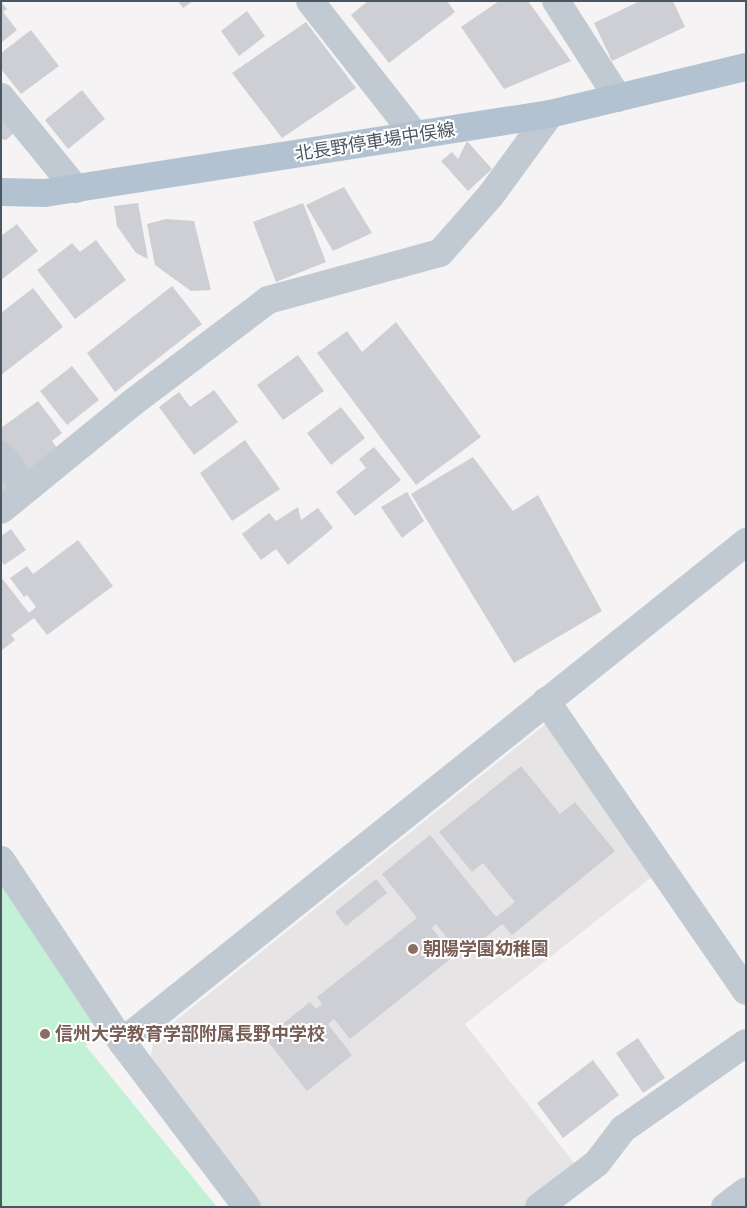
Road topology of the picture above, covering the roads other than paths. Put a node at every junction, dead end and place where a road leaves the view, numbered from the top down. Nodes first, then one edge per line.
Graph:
1 (310, 1) edge
2 (556, 1) edge
3 (746, 67) edge
4 (1, 97) edge
5 (618, 98) junction
6 (550, 114) junction
7 (415, 135) junction
8 (76, 189) junction
9 (1, 192) edge
10 (1, 455) edge
11 (32, 484) junction
12 (1, 510) edge
13 (746, 542) edge
14 (546, 702) junction
15 (1, 860) edge
16 (746, 992) edge
17 (122, 1042) junction
18 (746, 1043) edge
19 (746, 1190) edge
20 (248, 1207) edge
21 (539, 1207) edge
22 (725, 1207) edge

1 - 7 street
2 - 5 street
3 - 5 main road, 北長野停車場中俣線
4 - 8 street
5 - 6 main road, 北長野停車場中俣線
6 - 7 main road, 北長野停車場中俣線
6 - 11 street
7 - 8 main road, 北長野停車場中俣線
8 - 9 main road, 北長野停車場中俣線
10 - 11 street
11 - 12 street
13 - 14 street
14 - 16 street
14 - 17 street
15 - 17 street
17 - 20 street
18 - 21 street
19 - 22 street

